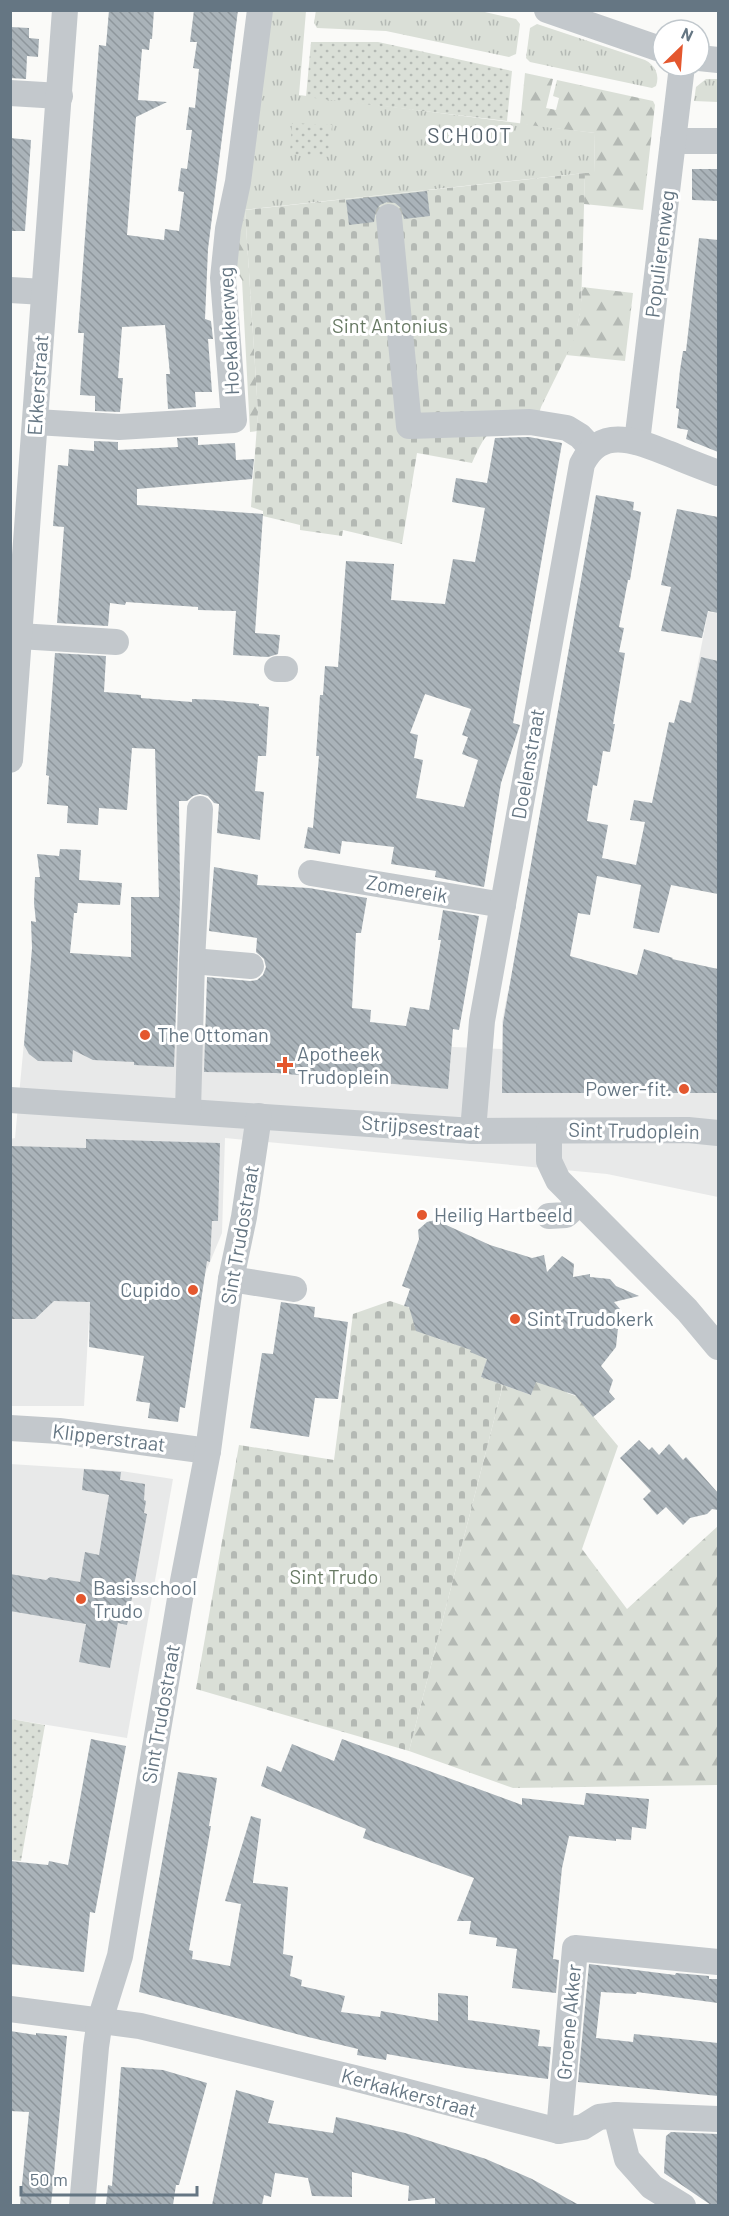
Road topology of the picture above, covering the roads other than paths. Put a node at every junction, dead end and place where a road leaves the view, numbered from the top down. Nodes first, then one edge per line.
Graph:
1 (65, 10) edge
2 (260, 10) edge
3 (549, 11) edge
4 (651, 46) edge
5 (681, 78) edge
6 (10, 93) edge
7 (60, 96) junction
8 (673, 141) junction
9 (718, 141) edge
10 (389, 217) dead end
11 (10, 290) edge
12 (44, 292) junction
13 (36, 422) junction
14 (637, 442) junction
15 (592, 449) junction
16 (718, 473) edge
17 (21, 483) edge
18 (19, 636) junction
19 (116, 642) dead end
20 (12, 721) edge
21 (10, 760) edge
22 (200, 809) dead end
23 (311, 873) dead end
24 (503, 905) junction
25 (192, 961) junction
26 (251, 966) dead end
27 (10, 1100) edge
28 (188, 1111) junction
29 (259, 1116) junction
30 (473, 1131) junction
31 (549, 1131) junction
32 (718, 1133) edge
33 (579, 1203) junction
34 (549, 1216) dead end
35 (231, 1279) junction
36 (294, 1289) dead end
37 (718, 1347) edge
38 (10, 1428) edge
39 (208, 1451) junction
40 (718, 1962) edge
41 (10, 2009) edge
42 (100, 2020) junction
43 (616, 2115) junction
44 (718, 2119) edge
45 (559, 2131) junction
46 (82, 2205) edge
47 (683, 2205) edge

1 - 7 street, Ekkerstraat
2 - 13 street, Hoekakkerweg
3 - 4 street
5 - 8 street, Populierenweg
6 - 7 street
7 - 12 street, Ekkerstraat
8 - 9 street
8 - 14 street, Populierenweg
10 - 15 street
11 - 12 street
12 - 13 street, Ekkerstraat
13 - 17 street, Ekkerstraat
14 - 15 street
14 - 16 street
15 - 24 street, Doelenstraat
17 - 18 street, Ekkerstraat
18 - 19 street
18 - 20 street, Ekkerstraat
20 - 21 street, Ekkerstraat
22 - 25 street
23 - 24 street, Zomereik
24 - 30 street, Doelenstraat
25 - 26 street
25 - 28 street
27 - 28 street, Strijpsestraat
28 - 29 street, Strijpsestraat
29 - 30 street, Strijpsestraat
29 - 35 street, Sint Trudostraat
30 - 31 street, Strijpsestraat
31 - 32 street, Sint Trudoplein
31 - 33 street
33 - 34 street
33 - 37 street
35 - 36 street
35 - 39 street, Sint Trudostraat
38 - 39 street, Klipperstraat
39 - 42 street, Sint Trudostraat
40 - 45 street, Groene Akker
41 - 42 street, Kerkakkerstraat
42 - 45 street, Kerkakkerstraat
42 - 46 street, Sint Trudostraat
43 - 44 street, Kerkakkerstraat
43 - 45 street, Kerkakkerstraat
43 - 47 street

